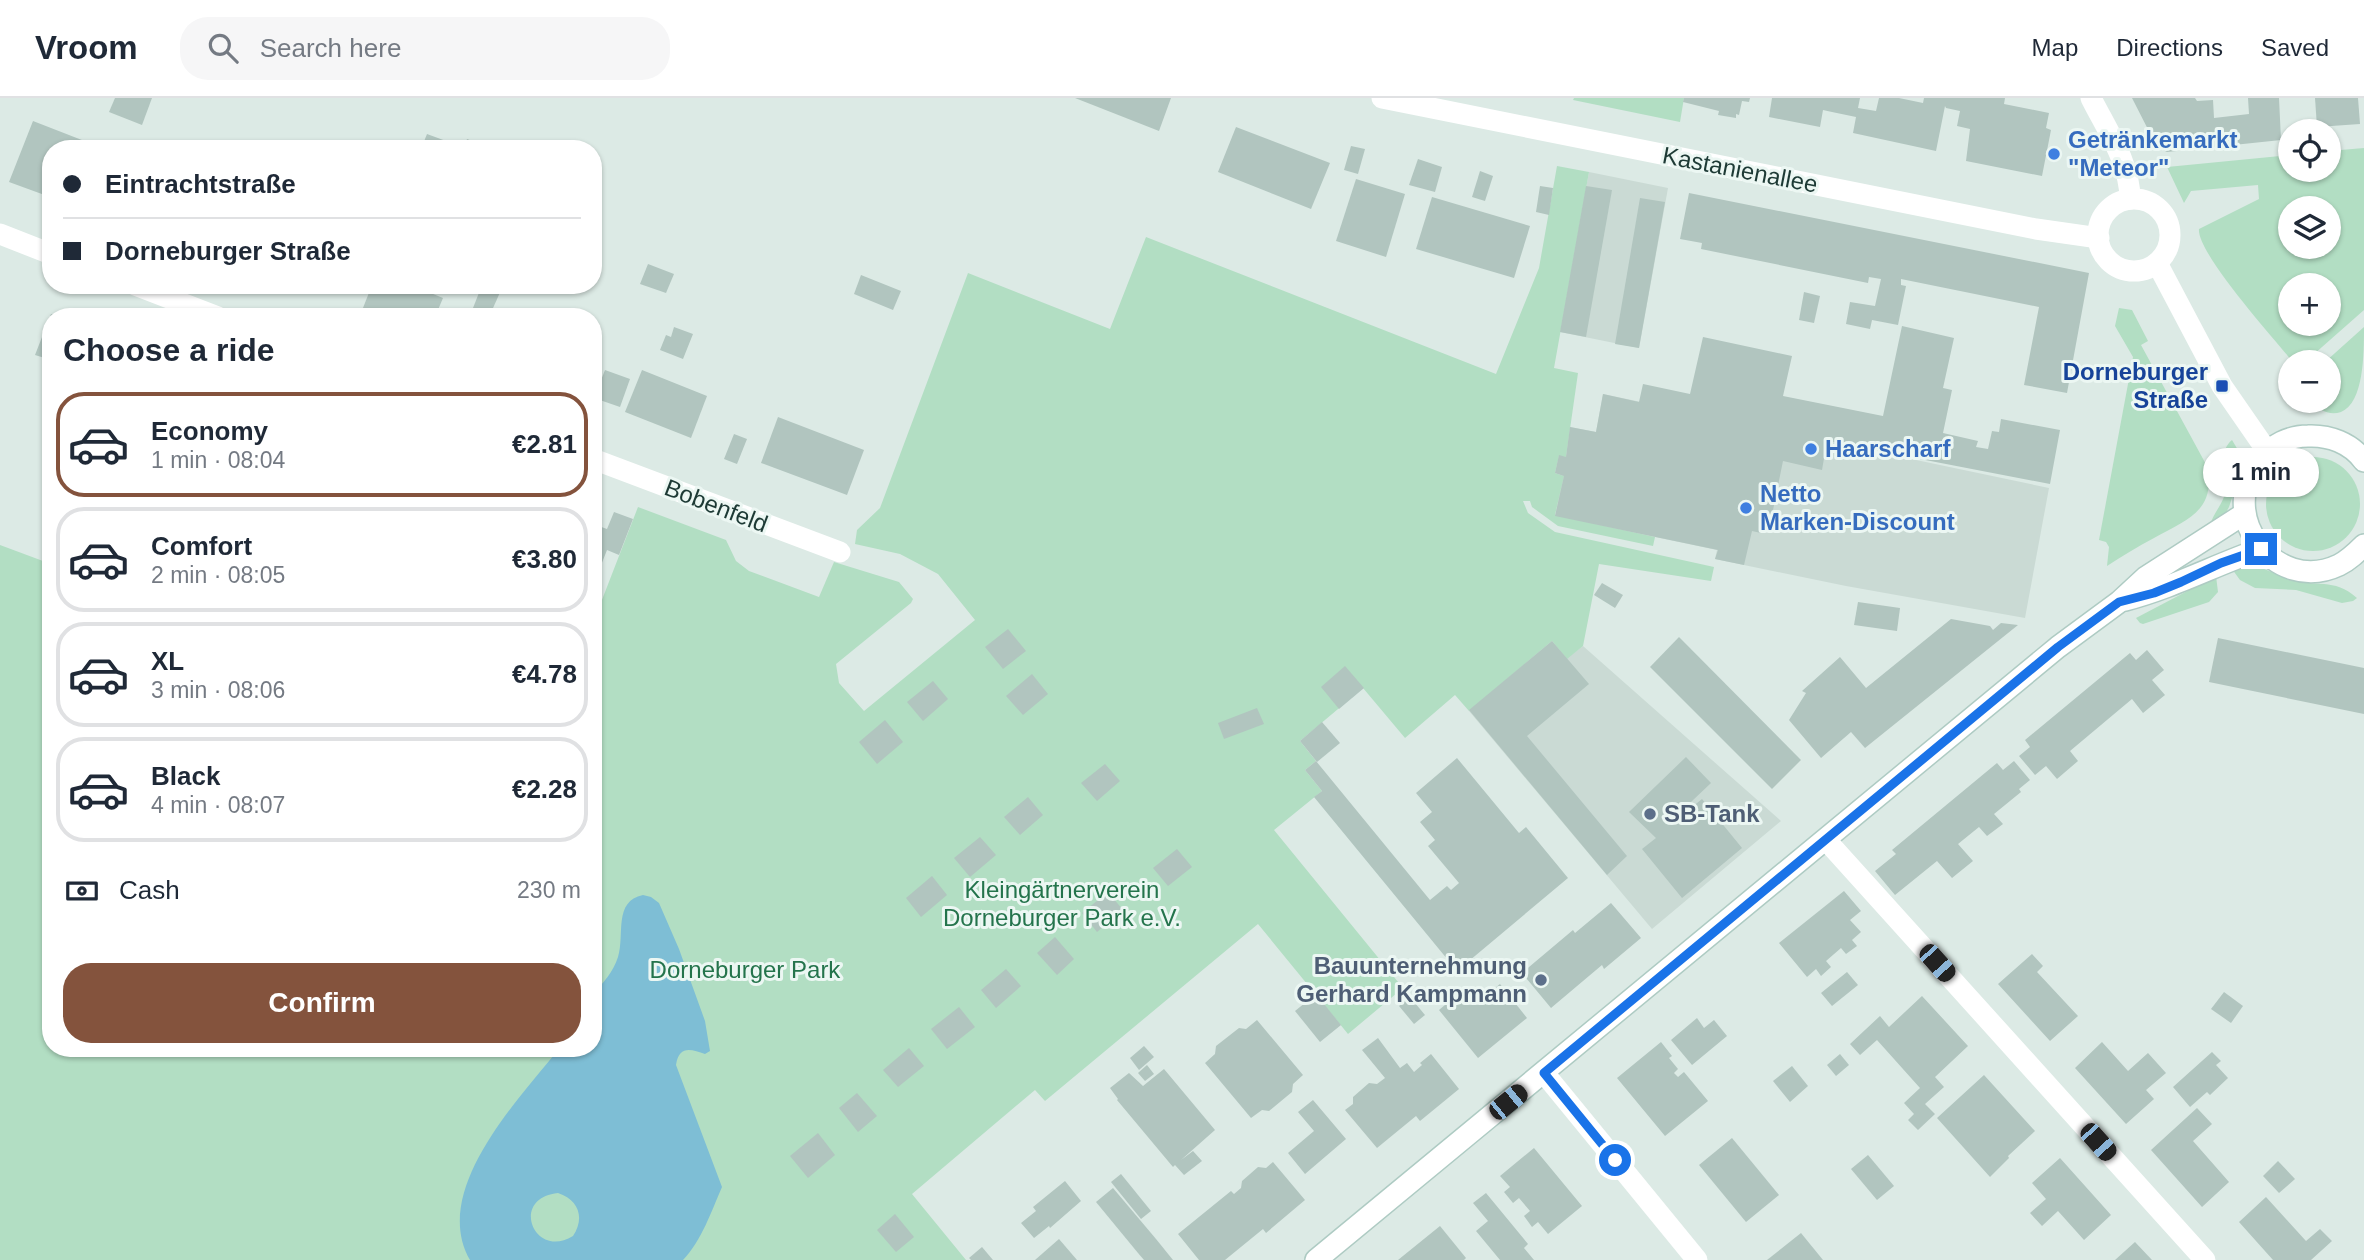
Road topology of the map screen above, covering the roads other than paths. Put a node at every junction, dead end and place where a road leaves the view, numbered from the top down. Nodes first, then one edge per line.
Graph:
1 (1382, 98) edge
2 (2091, 98) edge
3 (2130, 199) junction
4 (0, 234) edge
5 (2099, 238) junction
6 (42, 250) edge
7 (2157, 263) junction
8 (158, 294) edge
9 (195, 308) edge
10 (2267, 451) junction
11 (2363, 457) edge
12 (602, 462) edge
13 (2244, 514) junction
14 (2261, 549) junction
15 (840, 552) dead end
16 (2360, 558) edge
17 (2119, 602) junction
18 (1826, 840) junction
19 (1544, 1073) junction
20 (1316, 1260) edge
21 (1697, 1260) edge
22 (2204, 1260) edge

1 - 5 street, Kastanienallee
2 - 3 street
3 - 5 street
3 - 7 street
4 - 6 street
5 - 7 street
7 - 10 street
8 - 9 street
10 - 11 street
10 - 13 street
12 - 15 street, Bobenfeld
13 - 14 street
13 - 17 street
14 - 16 street
14 - 17 street
17 - 18 street
18 - 19 street
18 - 22 street
19 - 20 street
19 - 21 street

